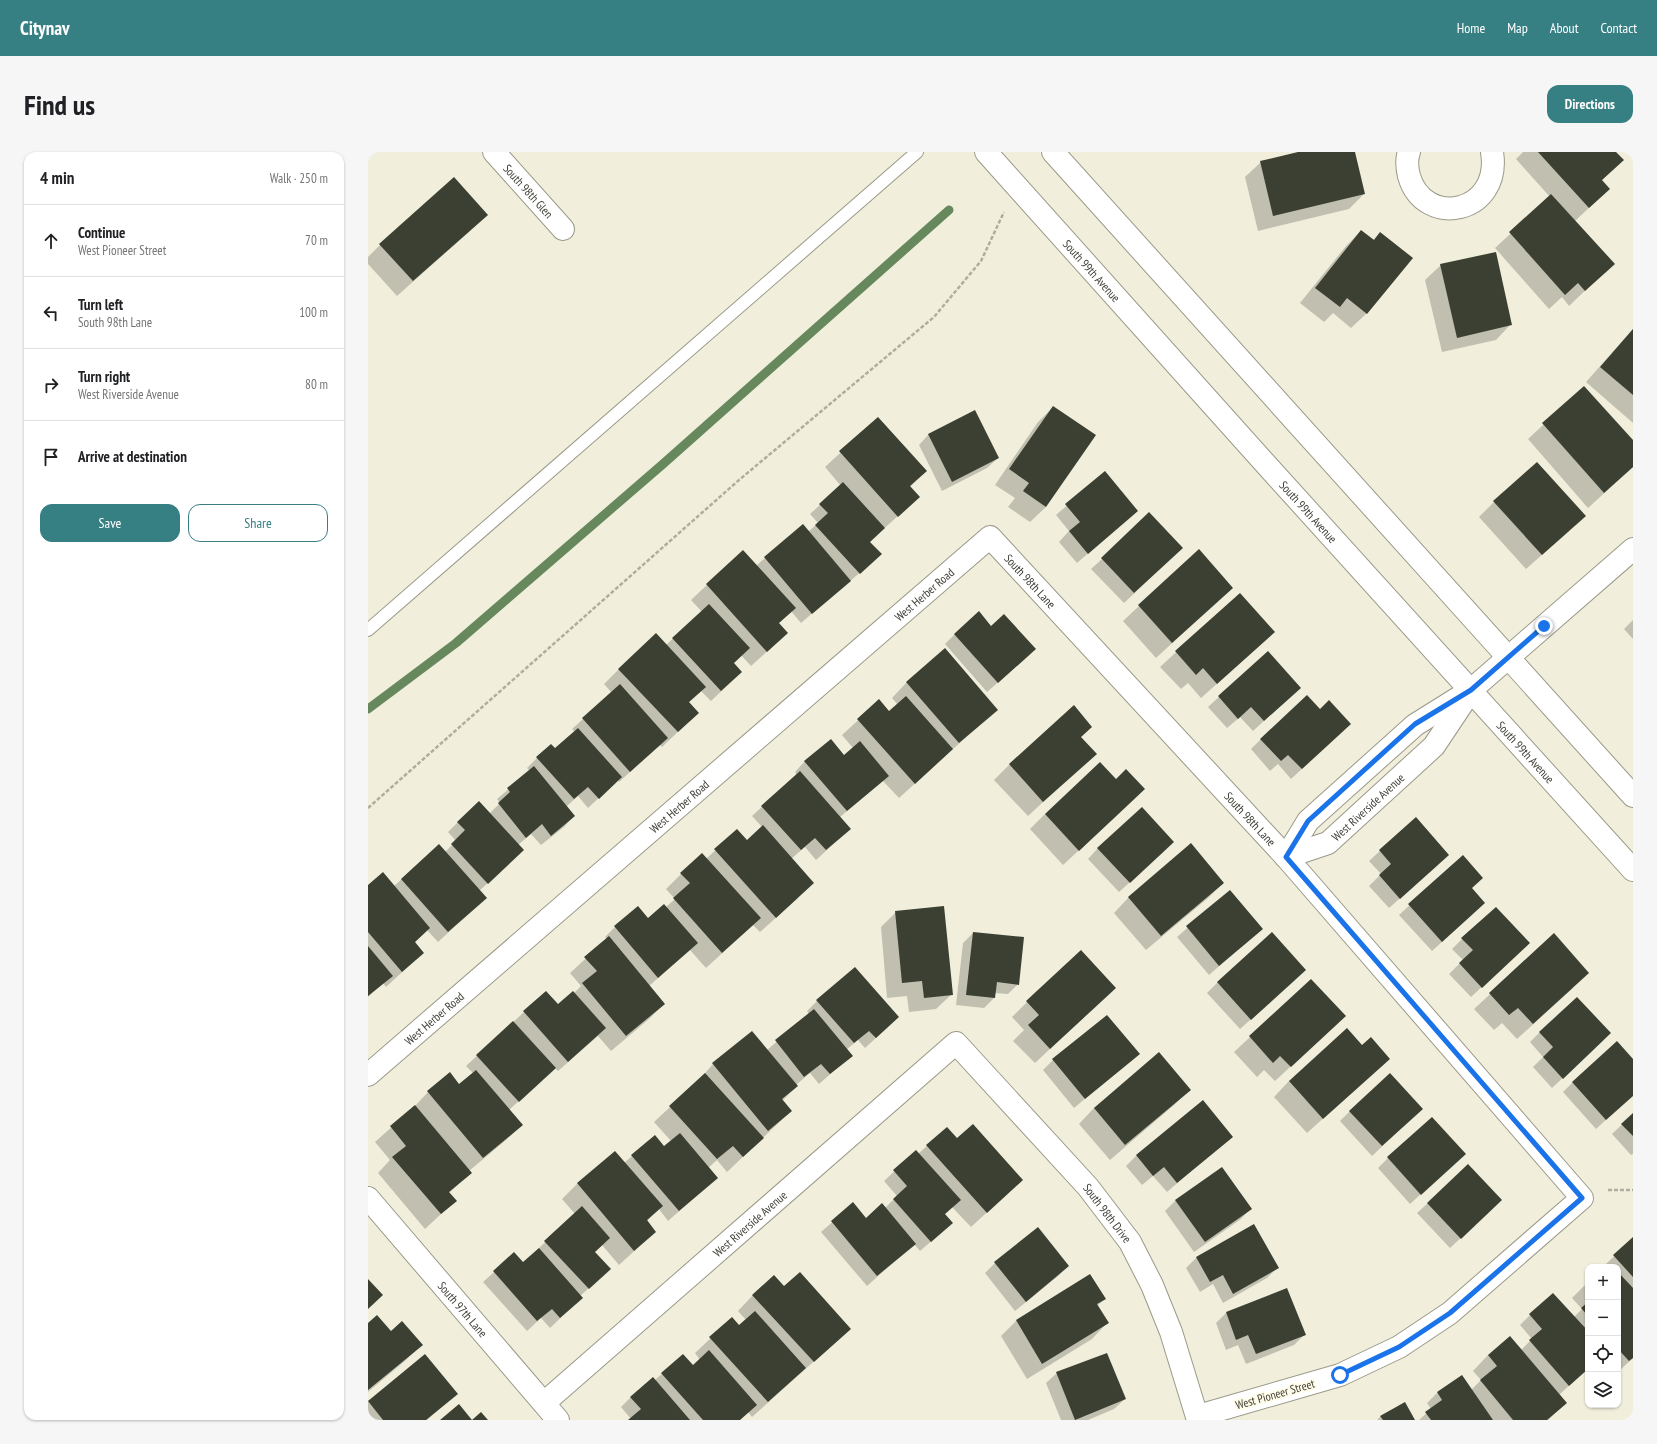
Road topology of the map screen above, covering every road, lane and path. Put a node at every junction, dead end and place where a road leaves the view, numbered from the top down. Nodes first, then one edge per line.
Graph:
1 (494, 152) edge
2 (917, 152) edge
3 (986, 152) edge
4 (1053, 152) edge
5 (1409, 152) edge
6 (1492, 152) edge
7 (1018, 188) junction
8 (563, 229) dead end
9 (990, 537) joint
10 (1633, 549) edge
11 (368, 630) edge
12 (1508, 657) junction
13 (1471, 690) junction
14 (1633, 796) edge
15 (368, 808) edge
16 (1286, 857) junction
17 (1633, 870) edge
18 (956, 1044) joint
19 (368, 1074) edge
20 (368, 1198) edge
21 (1582, 1198) joint
22 (544, 1403) junction
23 (1198, 1418) edge
24 (558, 1420) edge

1 - 8 street, South 98th Glen
2 - 11 lane
3 - 7 street, South 99th Avenue
4 - 12 street
5 - 6 street
7 - 13 street, South 99th Avenue
7 - 15 path
9 - 16 street, South 98th Lane
9 - 19 street, West Herber Road
10 - 12 street, West Riverside Avenue
12 - 13 street, West Riverside Avenue
12 - 14 street
13 - 16 street, West Riverside Avenue
13 - 16 street, West Riverside Avenue
13 - 17 street, South 99th Avenue
16 - 21 street, South 98th Lane
18 - 22 street, West Riverside Avenue
18 - 23 street, South 98th Drive
20 - 22 street, South 97th Lane
21 - 23 street, West Pioneer Street
22 - 24 street, South 97th Lane

